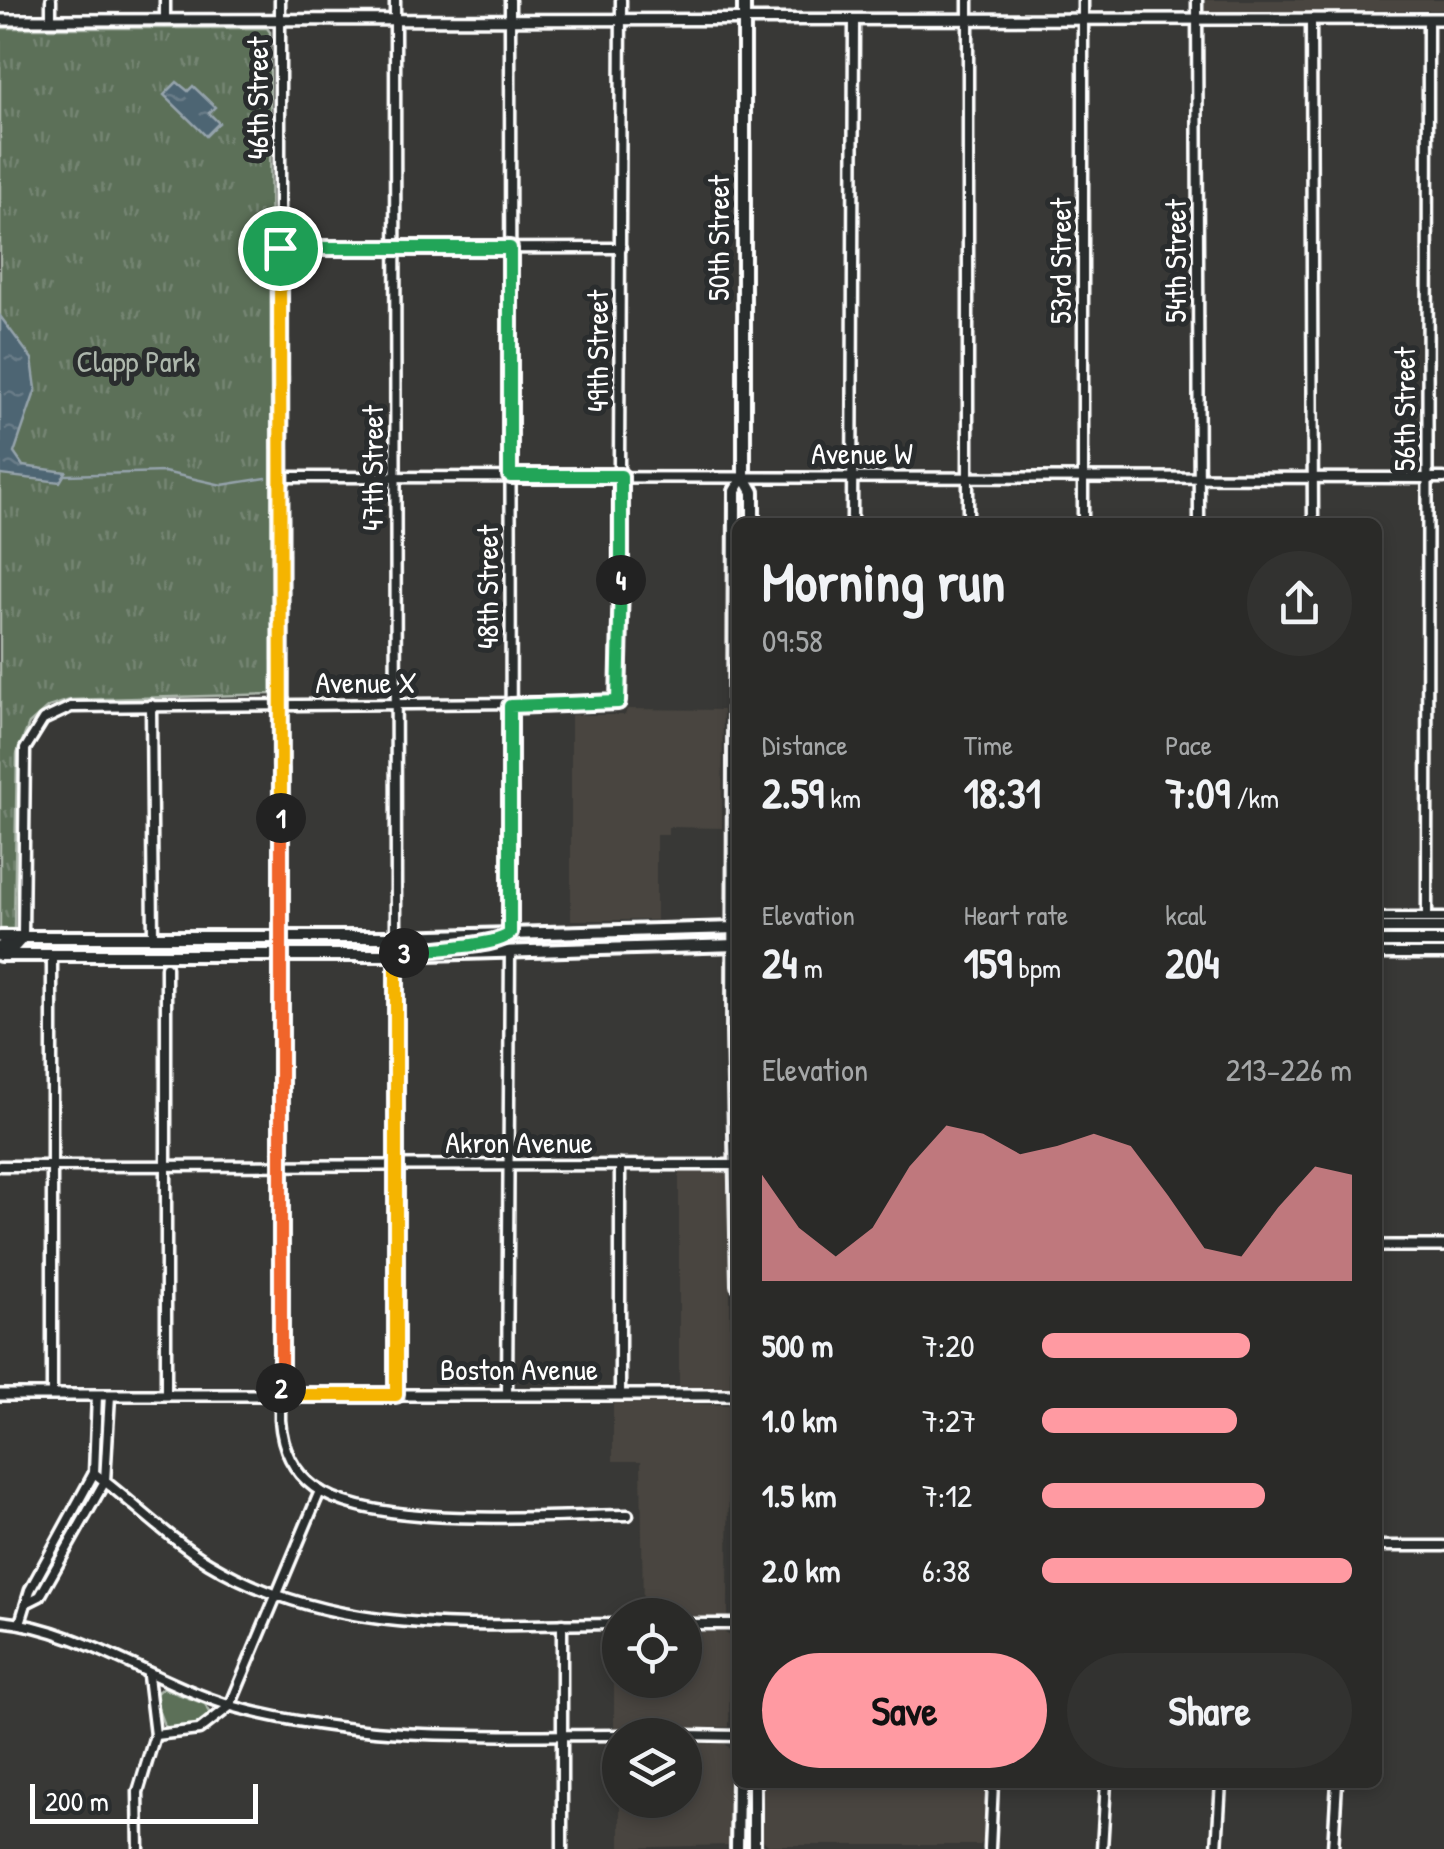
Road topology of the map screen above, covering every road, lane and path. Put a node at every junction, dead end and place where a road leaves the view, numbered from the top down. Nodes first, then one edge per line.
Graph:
1 (51, 0) edge
2 (165, 0) edge
3 (280, 0) edge
4 (395, 0) edge
5 (510, 0) edge
6 (621, 0) edge
7 (744, 0) edge
8 (968, 0) edge
9 (1083, 0) edge
10 (1198, 0) edge
11 (1311, 19) junction
12 (1428, 19) junction
13 (1444, 19) edge
14 (0, 20) edge
15 (51, 20) junction
16 (165, 20) junction
17 (280, 20) junction
18 (395, 20) junction
19 (510, 20) junction
20 (621, 20) junction
21 (744, 20) junction
22 (854, 20) junction
23 (968, 20) junction
24 (1083, 20) junction
25 (1197, 20) junction
26 (280, 248) junction
27 (395, 248) junction
28 (510, 248) junction
29 (621, 248) junction
30 (510, 476) junction
31 (621, 476) junction
32 (744, 476) junction
33 (396, 477) junction
34 (852, 477) junction
35 (968, 477) junction
36 (1083, 477) junction
37 (1199, 477) junction
38 (1313, 477) junction
39 (281, 478) junction
40 (1427, 478) junction
41 (1444, 478) edge
42 (736, 518) edge
43 (753, 518) edge
44 (852, 518) edge
45 (968, 518) edge
46 (1083, 518) edge
47 (1199, 518) edge
48 (1313, 518) edge
49 (618, 702) joint
50 (151, 705) junction
51 (281, 705) junction
52 (396, 705) junction
53 (510, 706) junction
54 (1382, 918) edge
55 (1427, 918) junction
56 (1444, 918) edge
57 (732, 928) edge
58 (1382, 928) edge
59 (1444, 928) edge
60 (598, 930) junction
61 (510, 933) junction
62 (24, 936) junction
63 (396, 936) junction
64 (0, 937) edge
65 (153, 937) junction
66 (281, 937) junction
67 (1382, 942) edge
68 (1444, 942) edge
69 (732, 945) edge
70 (0, 947) edge
71 (599, 948) junction
72 (510, 952) junction
73 (1382, 954) edge
74 (1444, 954) edge
75 (0, 955) edge
76 (396, 955) junction
77 (52, 956) junction
78 (281, 956) junction
79 (166, 966) dead end
80 (281, 1165) junction
81 (620, 1165) junction
82 (732, 1165) edge
83 (0, 1166) edge
84 (52, 1166) junction
85 (166, 1166) junction
86 (395, 1166) junction
87 (508, 1166) junction
88 (1382, 1246) edge
89 (1444, 1246) edge
90 (0, 1395) edge
91 (52, 1395) junction
92 (97, 1395) junction
93 (110, 1395) junction
94 (166, 1395) junction
95 (281, 1395) junction
96 (396, 1395) junction
97 (508, 1395) junction
98 (620, 1395) junction
99 (732, 1396) edge
100 (94, 1473) junction
101 (105, 1480) junction
102 (320, 1491) junction
103 (628, 1514) dead end
104 (1382, 1546) edge
105 (1444, 1546) edge
106 (277, 1596) junction
107 (30, 1601) junction
108 (0, 1621) edge
109 (20, 1624) junction
110 (562, 1624) junction
111 (602, 1624) edge
112 (702, 1624) edge
113 (732, 1624) edge
114 (148, 1676) junction
115 (230, 1706) junction
116 (155, 1735) junction
117 (562, 1735) junction
118 (602, 1735) edge
119 (702, 1736) edge
120 (732, 1736) edge
121 (738, 1788) edge
122 (754, 1788) edge
123 (993, 1788) edge
124 (1106, 1788) edge
125 (1221, 1788) edge
126 (1337, 1788) edge
127 (139, 1849) edge
128 (562, 1849) edge
129 (738, 1849) edge
130 (754, 1849) edge
131 (990, 1849) edge
132 (1102, 1849) edge
133 (1217, 1849) edge
134 (1333, 1849) edge

1 - 15 street
2 - 16 street
3 - 17 street, 46th Street
4 - 18 street, 47th Street
5 - 19 street, 48th Street
6 - 20 street, 49th Street
7 - 21 main road, 50th Street
8 - 23 street
9 - 24 street, 53rd Street
10 - 25 street, 54th Street
11 - 12 street
11 - 25 street
11 - 38 street
12 - 13 street
12 - 40 street, 56th Street
14 - 15 street
15 - 16 street
16 - 17 street
17 - 18 street
17 - 26 street, 46th Street
18 - 19 street
18 - 27 street, 47th Street
19 - 20 street
19 - 28 street, 48th Street
20 - 21 street
20 - 29 street, 49th Street
21 - 22 street
21 - 32 main road, 50th Street
22 - 23 street
22 - 34 street
23 - 24 street
23 - 35 street
24 - 25 street
24 - 36 street, 53rd Street
25 - 37 street, 54th Street
26 - 27 street
26 - 39 street, 46th Street
27 - 28 street
27 - 33 street, 47th Street
28 - 29 street
28 - 30 street, 48th Street
29 - 31 street, 49th Street
30 - 31 street, Avenue W
30 - 33 street, Avenue W
30 - 53 street, 48th Street
31 - 32 street, Avenue W
31 - 49 street, 49th Street
32 - 34 street, Avenue W
32 - 42 main road, 50th Street
32 - 43 main road, 50th Street
33 - 39 street, Avenue W
33 - 52 street, 47th Street
34 - 35 street, Avenue W
34 - 44 street
35 - 36 street, Avenue W
35 - 45 street
36 - 37 street, Avenue W
36 - 46 street, 53rd Street
37 - 38 street, Avenue W
37 - 47 street, 54th Street
38 - 40 street, Avenue W
38 - 48 street
39 - 51 street, 46th Street
40 - 41 street, Avenue W
40 - 55 street, 56th Street
49 - 53 street, Avenue X
50 - 51 street, Avenue X
50 - 62 street, Avenue X
50 - 65 street
51 - 52 street, Avenue X
51 - 66 street, 46th Street
52 - 53 street, Avenue X
52 - 63 street, 47th Street
53 - 61 street, 48th Street
54 - 55 street
55 - 56 street
57 - 60 main road
58 - 59 main road
60 - 61 main road
60 - 71 main road
61 - 63 main road
61 - 76 main road
62 - 64 main road
62 - 65 main road
62 - 70 main road
63 - 66 main road
65 - 66 main road
66 - 78 street, 46th Street
67 - 68 main road
69 - 71 main road
71 - 72 main road
72 - 76 main road
72 - 87 street
73 - 74 street
75 - 77 main road
76 - 78 main road
76 - 86 street
77 - 78 main road
77 - 84 street
78 - 80 street, 46th Street
79 - 85 street
80 - 85 street, Akron Avenue
80 - 86 street, Akron Avenue
80 - 95 street, 46th Street
81 - 82 street, Akron Avenue
81 - 87 street, Akron Avenue
81 - 98 street
83 - 84 street, Akron Avenue
84 - 85 street, Akron Avenue
84 - 91 street
85 - 94 street
86 - 87 street, Akron Avenue
86 - 96 street
87 - 97 street
88 - 89 street
90 - 91 street, Boston Avenue
91 - 92 street, Boston Avenue
92 - 93 street, Boston Avenue
92 - 100 street
93 - 94 street, Boston Avenue
93 - 101 street
94 - 95 street, Boston Avenue
95 - 96 street, Boston Avenue
95 - 102 street, 46th Street
96 - 97 street, Boston Avenue
97 - 98 street, Boston Avenue
98 - 99 street, Boston Avenue
100 - 101 street
100 - 107 street
101 - 106 street
101 - 107 street
102 - 103 street
102 - 106 street
104 - 105 street
106 - 110 street
106 - 115 street
107 - 109 street
108 - 109 street
109 - 114 street
110 - 111 street
110 - 117 street
112 - 113 street
114 - 115 street
114 - 116 street
115 - 116 street
115 - 117 street
116 - 127 street
117 - 118 street
117 - 128 street
119 - 120 street
121 - 129 main road
122 - 130 main road
123 - 131 street
124 - 132 street
125 - 133 street
126 - 134 street

